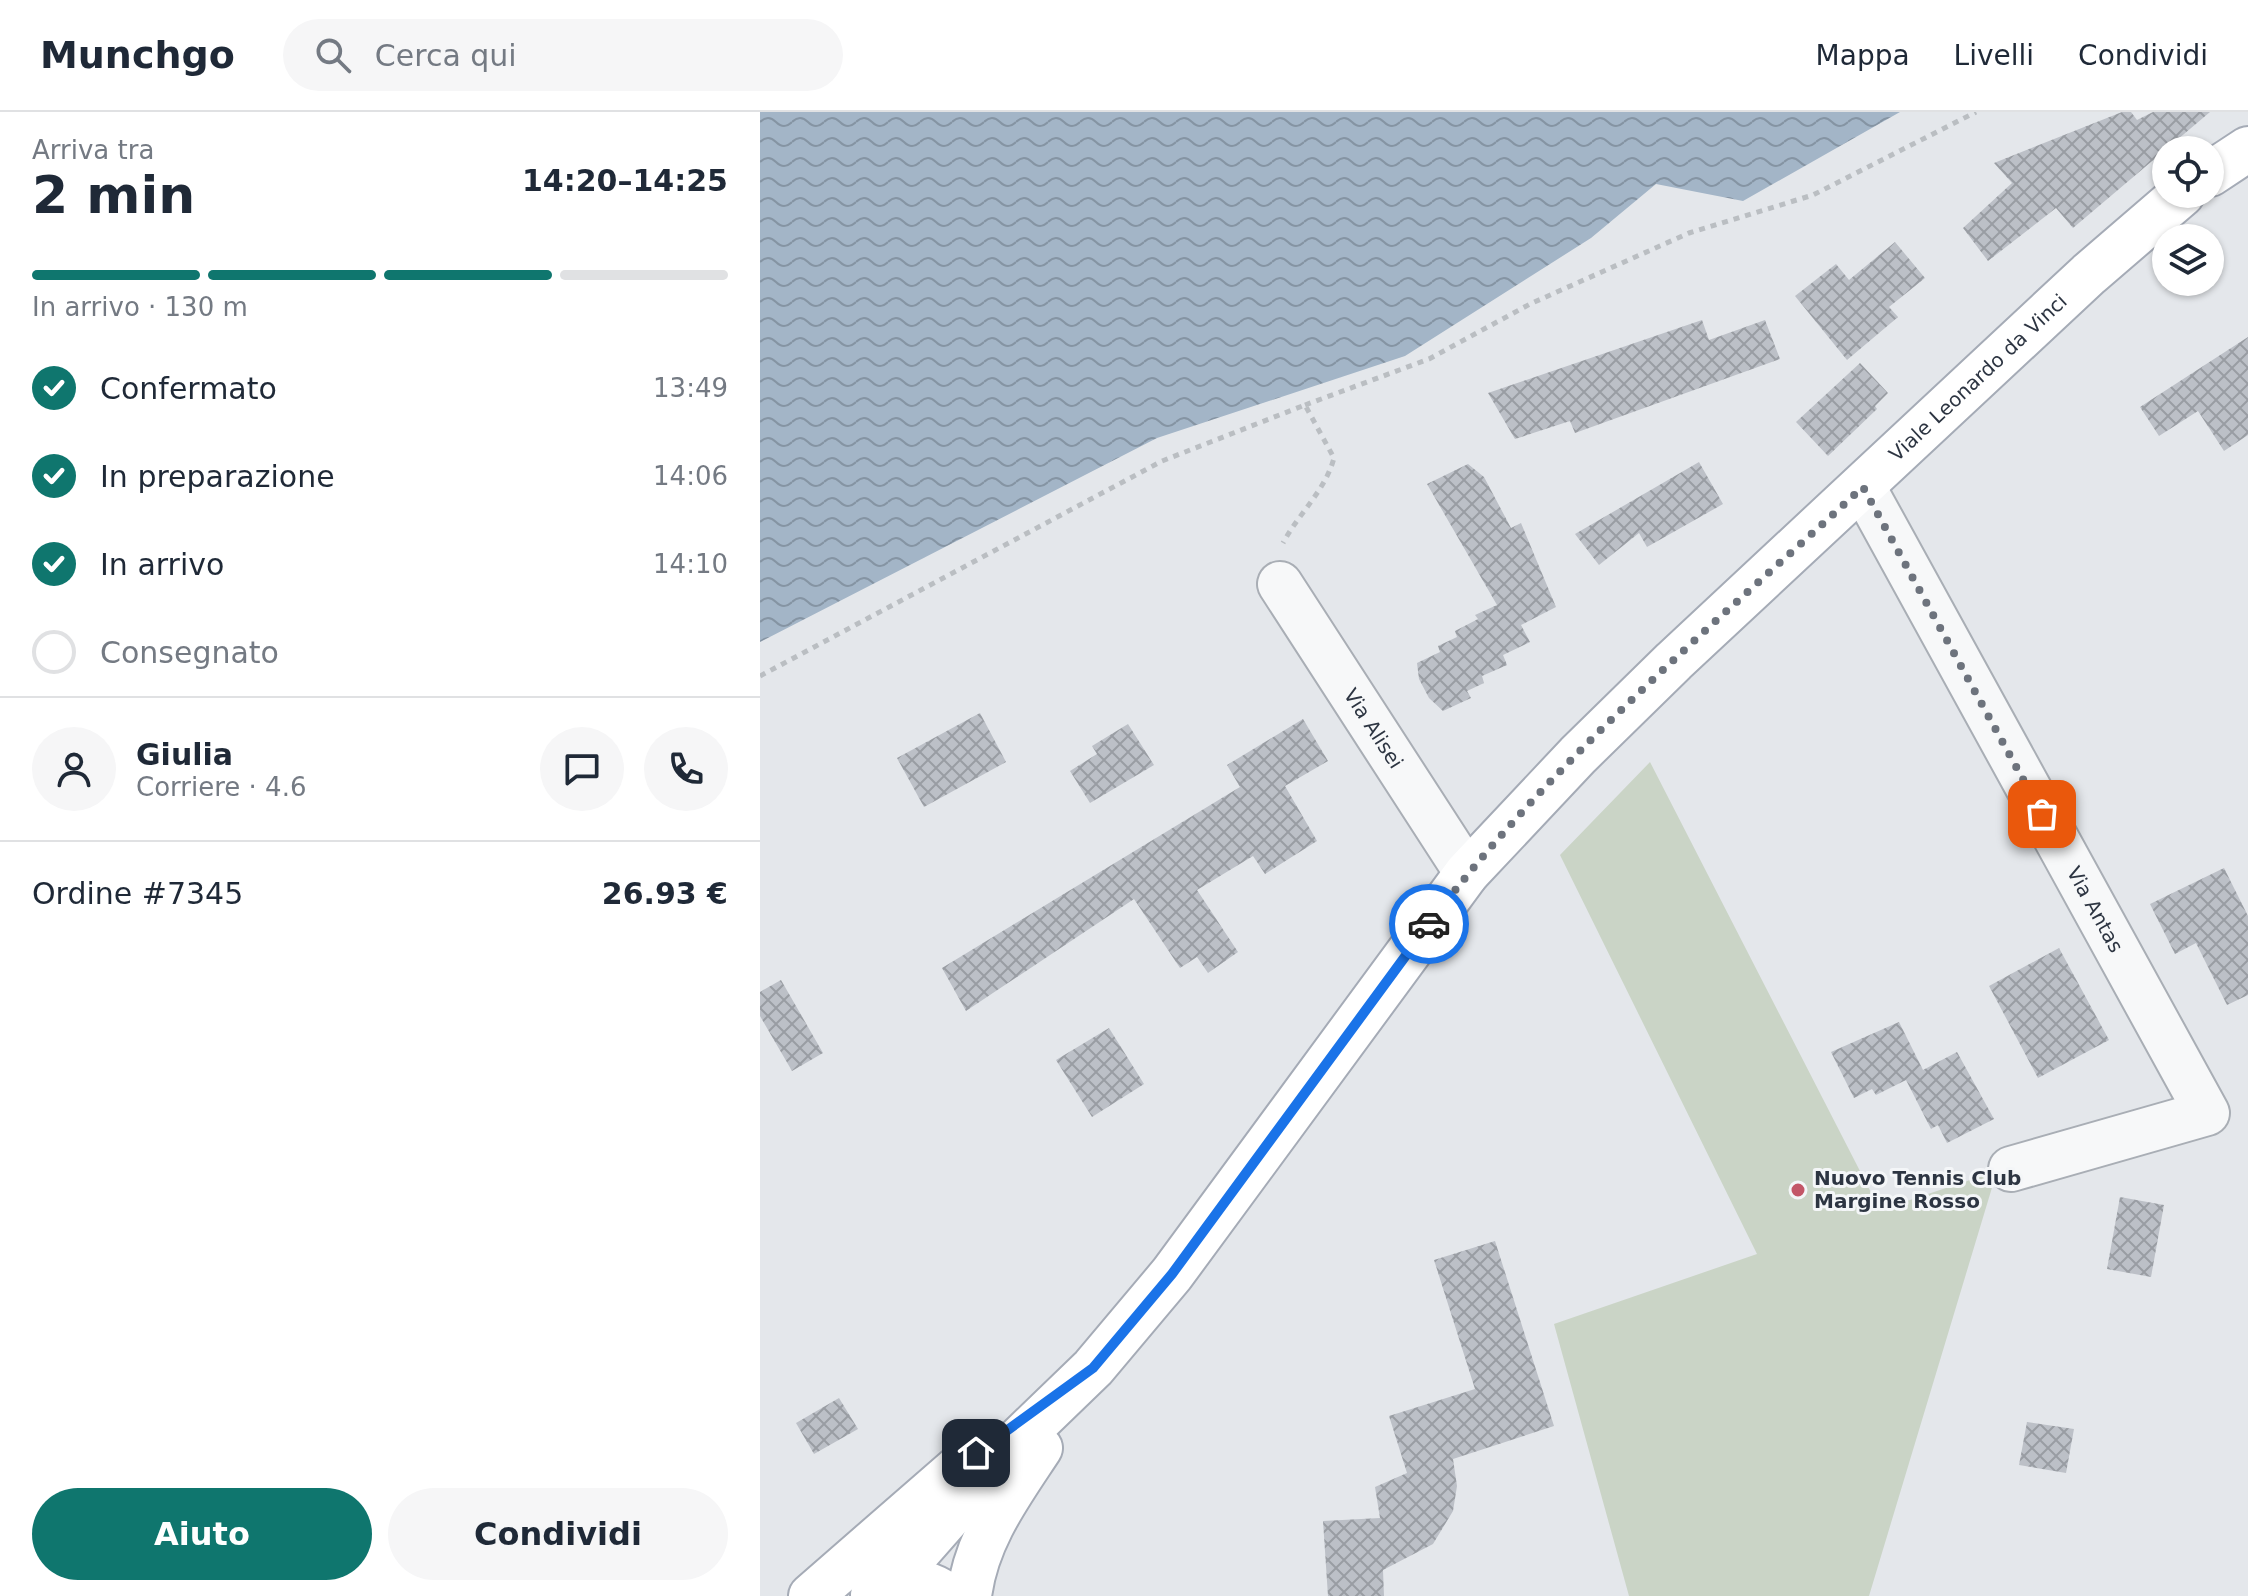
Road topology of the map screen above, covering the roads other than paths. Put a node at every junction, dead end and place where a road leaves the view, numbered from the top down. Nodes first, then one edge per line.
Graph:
1 (2248, 149) edge
2 (2224, 165) edge
3 (2166, 208) edge
4 (1863, 487) junction
5 (1280, 584) road end
6 (1467, 873) junction
7 (2011, 1169) dead end
8 (1093, 1368) junction
9 (880, 1591) edge
10 (811, 1596) edge
11 (948, 1596) edge
12 (969, 1596) edge

1 - 2 main road
3 - 4 main road, Viale Leonardo da Vinci
4 - 6 main road, Viale Leonardo da Vinci
4 - 7 street, Via Antas
5 - 6 street, Via Alisei
6 - 8 main road, Viale Leonardo da Vinci
8 - 9 main road, Viale Leonardo da Vinci
8 - 10 main road, Viale Leonardo da Vinci
8 - 12 main road, Viale Leonardo da Vinci
9 - 11 main road

